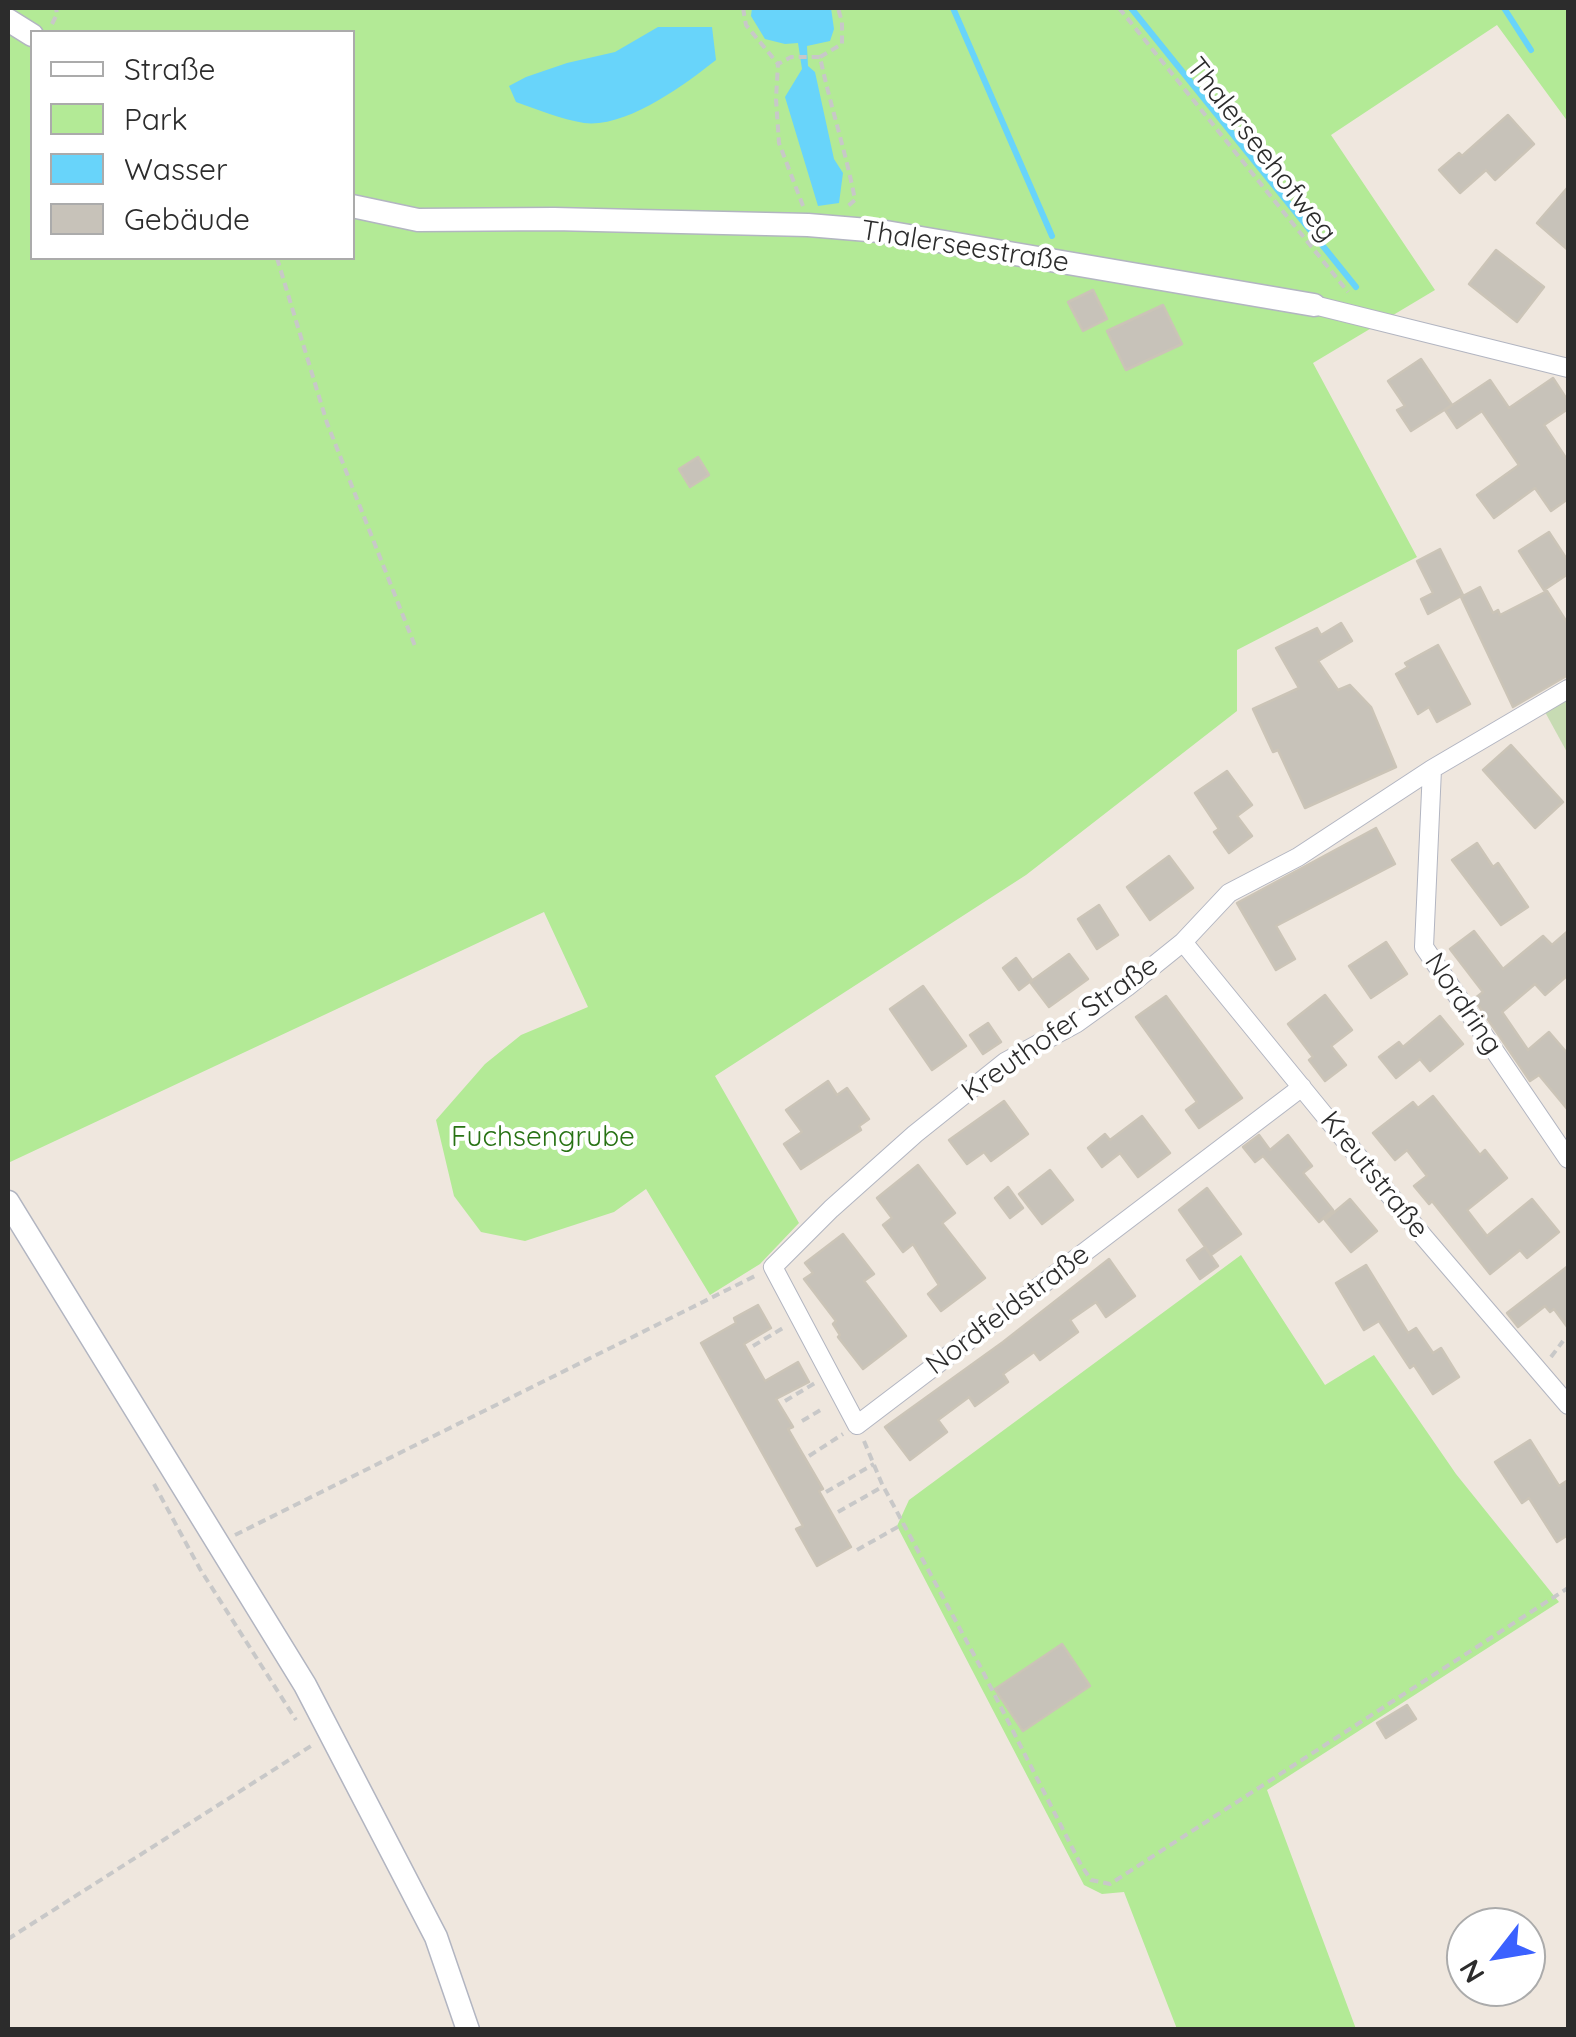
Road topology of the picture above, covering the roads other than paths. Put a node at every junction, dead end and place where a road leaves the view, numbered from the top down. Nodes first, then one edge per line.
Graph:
1 (8, 20) edge
2 (30, 34) edge
3 (355, 207) edge
4 (1314, 305) joint
5 (1568, 368) edge
6 (1568, 689) edge
7 (1432, 769) junction
8 (1183, 942) junction
9 (1302, 1087) junction
10 (1568, 1159) edge
11 (8, 1202) edge
12 (843, 1398) joint
13 (1568, 1405) edge
14 (468, 2030) edge

1 - 2 street
3 - 4 street, Thalerseestraße
4 - 5 street, Thalerseestraße
6 - 7 street, Kreuthofer Straße
7 - 8 street, Kreuthofer Straße
7 - 10 street, Nordring
8 - 9 street, Kreutstraße
8 - 12 street, Kreuthofer Straße
9 - 12 street, Nordfeldstraße
9 - 13 street, Kreutstraße
11 - 14 street

